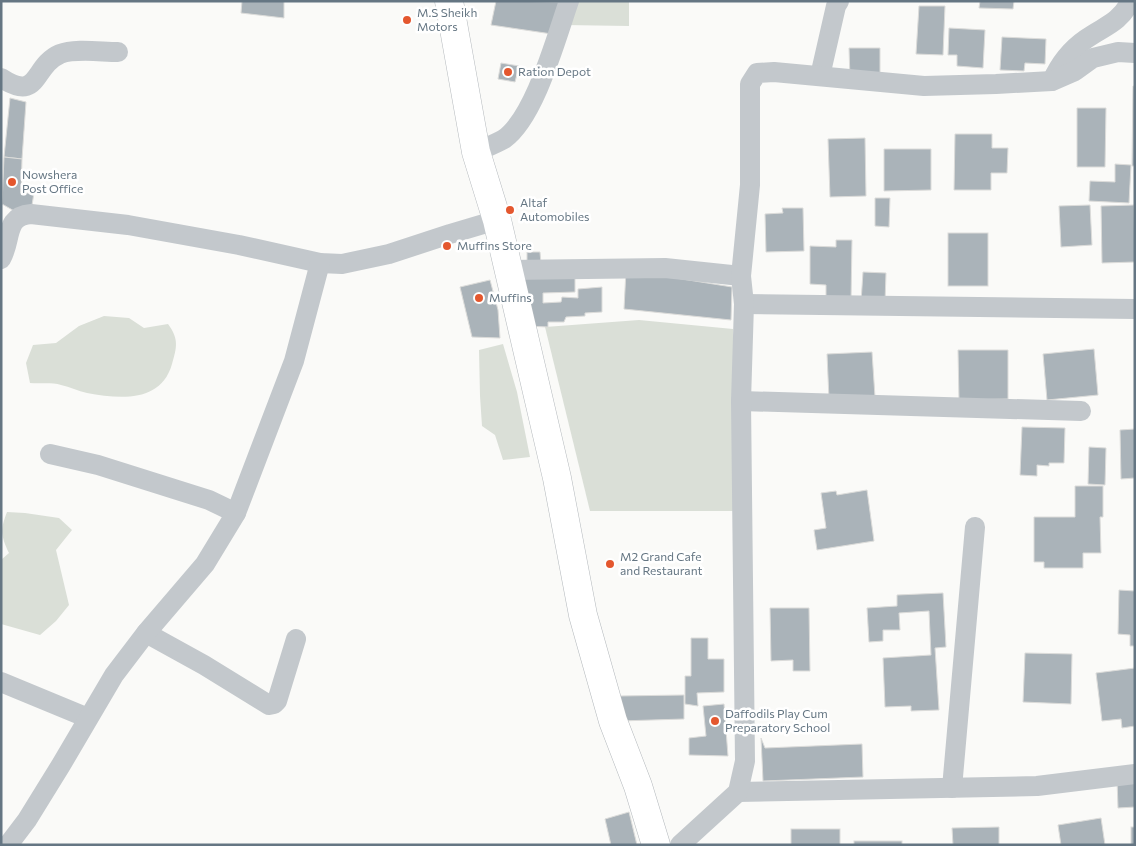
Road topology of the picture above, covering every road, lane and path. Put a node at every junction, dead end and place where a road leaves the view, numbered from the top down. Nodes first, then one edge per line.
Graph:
1 (449, 1) edge
2 (569, 1) edge
3 (839, 1) edge
4 (1131, 1) edge
5 (118, 52) dead end
6 (1135, 53) edge
7 (820, 76) junction
8 (1, 78) edge
9 (1052, 81) junction
10 (476, 152) junction
11 (496, 220) junction
12 (1, 259) edge
13 (320, 263) junction
14 (508, 270) junction
15 (741, 276) junction
16 (744, 304) junction
17 (1135, 309) edge
18 (741, 401) junction
19 (1081, 412) dead end
20 (50, 454) dead end
21 (236, 513) junction
22 (975, 527) dead end
23 (146, 633) junction
24 (296, 639) dead end
25 (1, 682) edge
26 (88, 718) junction
27 (1135, 774) edge
28 (952, 788) junction
29 (738, 792) junction
30 (8, 845) edge
31 (656, 845) edge
32 (680, 845) edge

1 - 10 highway
2 - 10 street
3 - 7 street
4 - 9 street
5 - 8 street
6 - 9 street
7 - 9 street
7 - 15 street
10 - 11 highway
11 - 13 street
11 - 14 highway
12 - 13 street
13 - 21 street
14 - 15 street
14 - 31 highway
15 - 16 street
16 - 17 street
16 - 18 street
18 - 19 street
18 - 29 street
20 - 21 street
21 - 23 street
22 - 28 street
23 - 24 street
23 - 26 street
25 - 26 street
26 - 30 street
27 - 28 street
28 - 29 street
29 - 32 street

